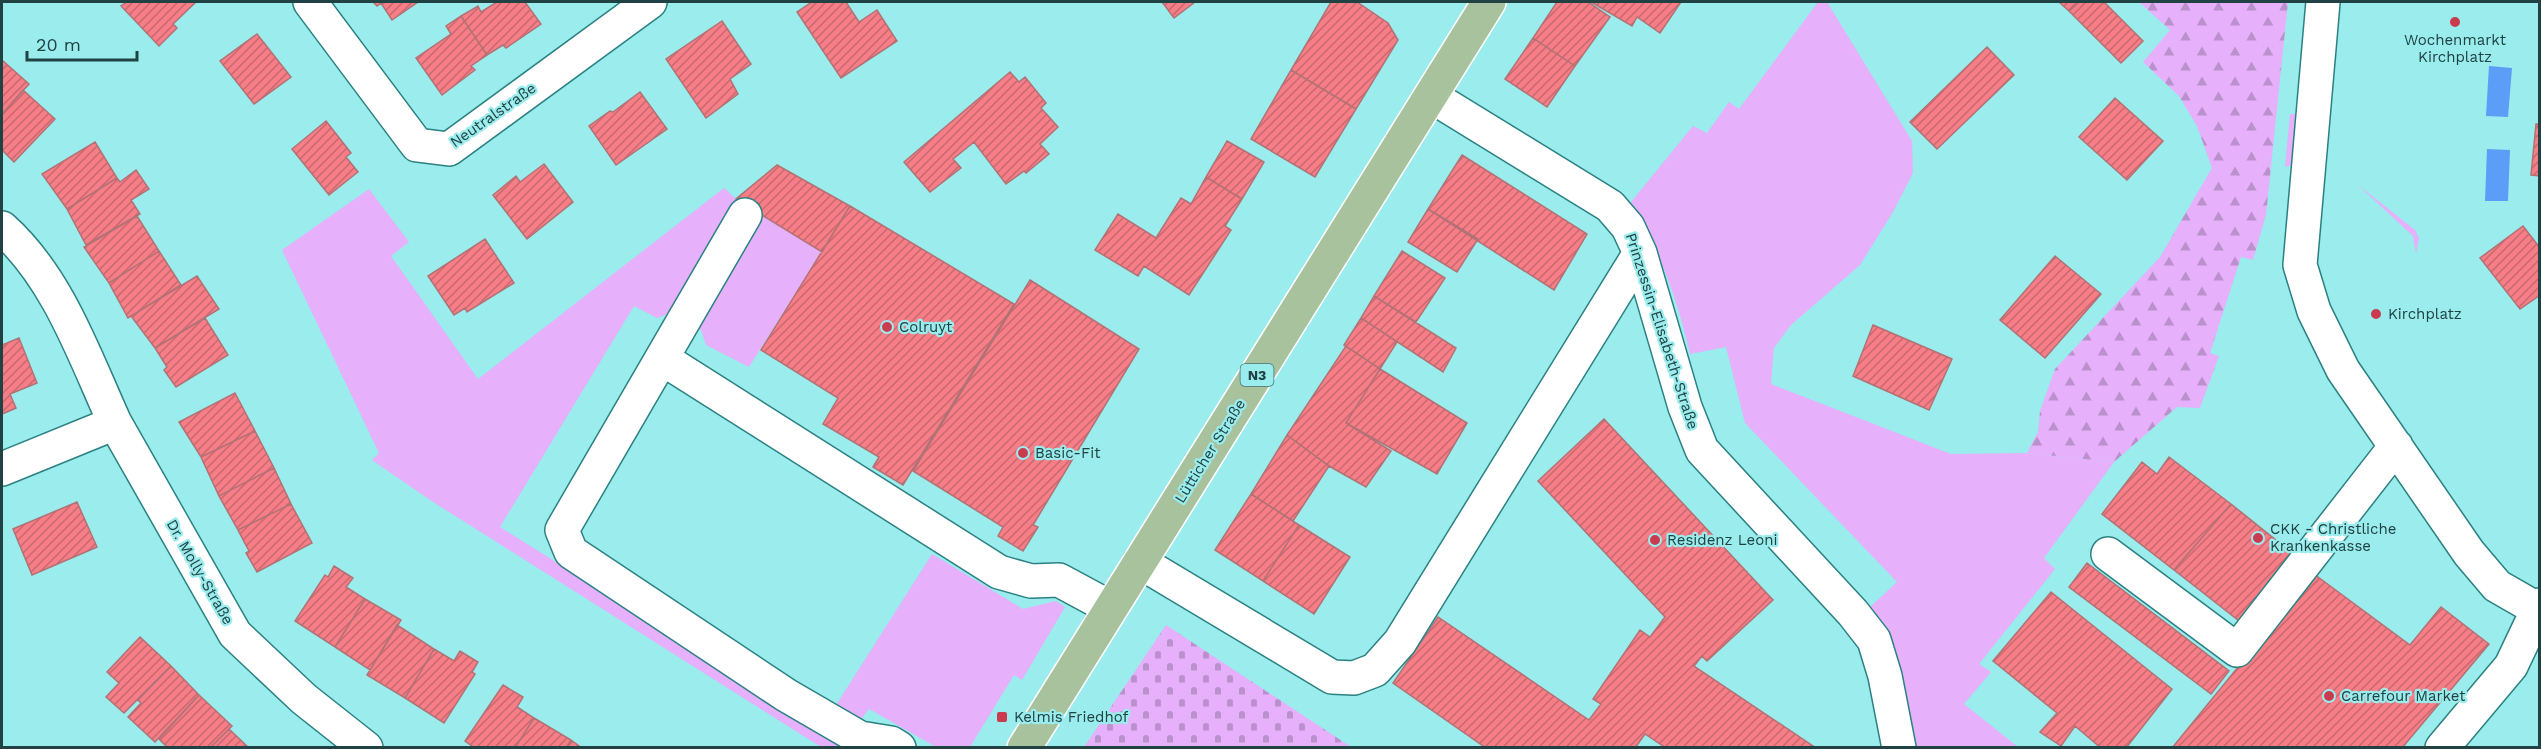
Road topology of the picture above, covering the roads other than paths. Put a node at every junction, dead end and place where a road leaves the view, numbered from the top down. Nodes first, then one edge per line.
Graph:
1 (310, 2) edge
2 (650, 2) edge
3 (1489, 2) edge
4 (2323, 2) edge
5 (1431, 96) junction
6 (745, 214) dead end
7 (2, 228) edge
8 (1640, 253) junction
9 (663, 359) junction
10 (115, 423) junction
11 (2396, 446) junction
12 (2, 469) edge
13 (2108, 554) dead end
14 (1140, 562) junction
15 (1111, 608) junction
16 (2539, 612) edge
17 (366, 747) edge
18 (899, 747) edge
19 (1024, 747) edge
20 (1899, 747) edge
21 (2442, 747) edge

1 - 2 street, Neutralstraße
3 - 5 main road, Lütticher Straße / N3
4 - 11 street
5 - 8 street, Prinzessin-Elisabeth-Straße
5 - 14 main road, Lütticher Straße / N3
6 - 9 street
7 - 10 street, Dr. Molly-Straße
8 - 14 street
8 - 20 street, Prinzessin-Elisabeth-Straße
9 - 15 street
9 - 18 street
10 - 12 street
10 - 17 street, Dr. Molly-Straße
11 - 13 street
11 - 16 street
14 - 15 main road, Lütticher Straße / N3
15 - 19 main road, Lütticher Straße / N3
16 - 21 street

